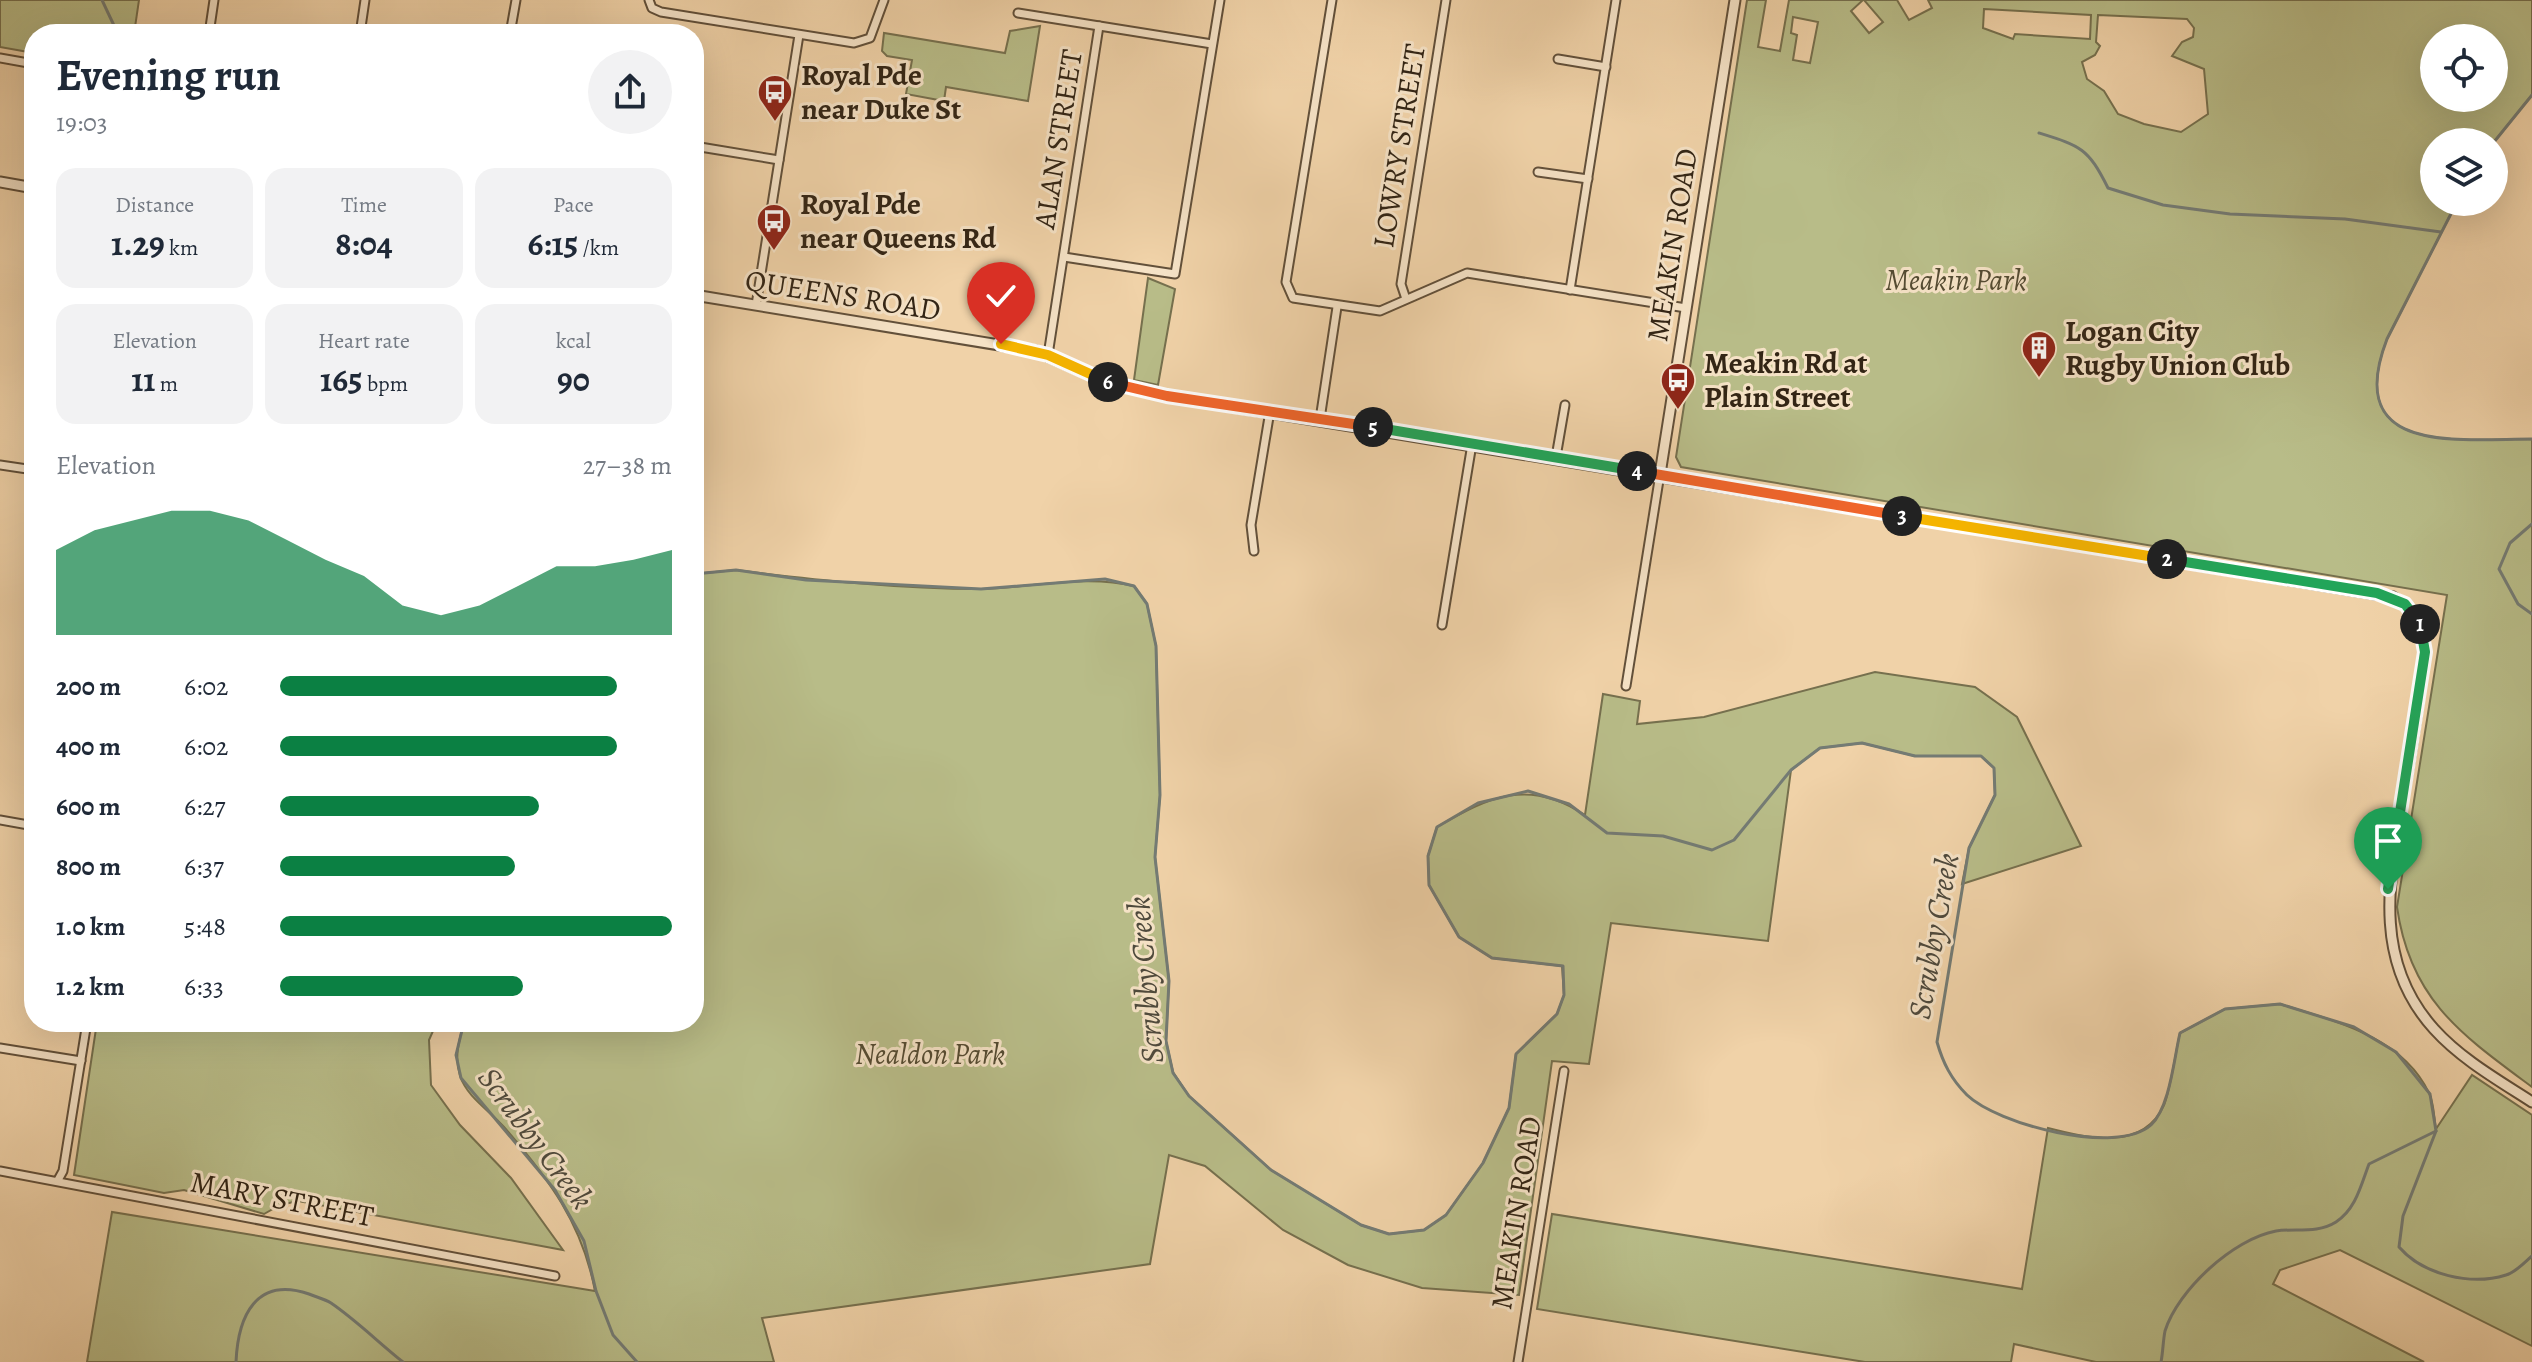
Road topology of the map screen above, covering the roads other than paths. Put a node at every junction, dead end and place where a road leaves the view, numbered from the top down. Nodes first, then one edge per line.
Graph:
1 (214, 0) edge
2 (365, 0) edge
3 (516, 0) edge
4 (884, 0) edge
5 (1220, 0) edge
6 (1332, 0) edge
7 (1446, 0) edge
8 (1616, 0) edge
9 (1735, 0) edge
10 (650, 4) edge
11 (1018, 13) dead end
12 (210, 24) edge
13 (361, 24) edge
14 (512, 24) edge
15 (1099, 26) junction
16 (799, 35) junction
17 (1212, 44) junction
18 (0, 58) edge
19 (1558, 59) dead end
20 (24, 62) edge
21 (1606, 67) junction
22 (704, 148) edge
23 (779, 160) junction
24 (1538, 172) dead end
25 (1588, 179) junction
26 (0, 186) edge
27 (24, 187) edge
28 (1064, 257) junction
29 (1570, 290) junction
30 (704, 297) edge
31 (1406, 299) junction
32 (756, 305) junction
33 (1337, 307) junction
34 (1686, 308) junction
35 (1048, 355) junction
36 (1565, 405) dead end
37 (1270, 411) junction
38 (1320, 419) junction
39 (1472, 444) junction
40 (1556, 457) junction
41 (0, 465) edge
42 (24, 469) edge
43 (1660, 474) junction
44 (1254, 551) dead end
45 (1442, 625) dead end
46 (1626, 686) dead end
47 (0, 820) edge
48 (24, 824) edge
49 (85, 1032) edge
50 (0, 1048) edge
51 (81, 1061) junction
52 (1564, 1071) dead end
53 (2532, 1102) edge
54 (0, 1171) edge
55 (58, 1180) junction
56 (555, 1276) dead end
57 (1518, 1362) edge

1 - 12 street
2 - 13 street
3 - 14 street
4 - 16 street
5 - 17 street
6 - 33 street
7 - 31 street, LOWRY STREET
8 - 21 street
9 - 34 street, MEAKIN ROAD
10 - 16 street
11 - 15 street
15 - 17 street
15 - 28 street, ALAN STREET
16 - 23 street
17 - 28 street
18 - 20 street
19 - 21 street
21 - 25 street
22 - 23 street
23 - 32 street
24 - 25 street
25 - 29 street
26 - 27 street
28 - 35 street, ALAN STREET
29 - 31 street
29 - 34 street
30 - 32 street, QUEENS ROAD
31 - 33 street
32 - 35 street, QUEENS ROAD
33 - 38 street
34 - 43 street, MEAKIN ROAD
35 - 37 street, QUEENS ROAD
36 - 40 street
37 - 38 street, QUEENS ROAD
37 - 44 street
38 - 39 street, QUEENS ROAD
39 - 40 street, QUEENS ROAD
39 - 45 street
40 - 43 street, QUEENS ROAD
41 - 42 street
43 - 46 street, MEAKIN ROAD
43 - 53 street, QUEENS ROAD
47 - 48 street
49 - 51 street
50 - 51 street
51 - 55 street
52 - 57 street, MEAKIN ROAD
54 - 55 street, MARY STREET
55 - 56 street, MARY STREET

